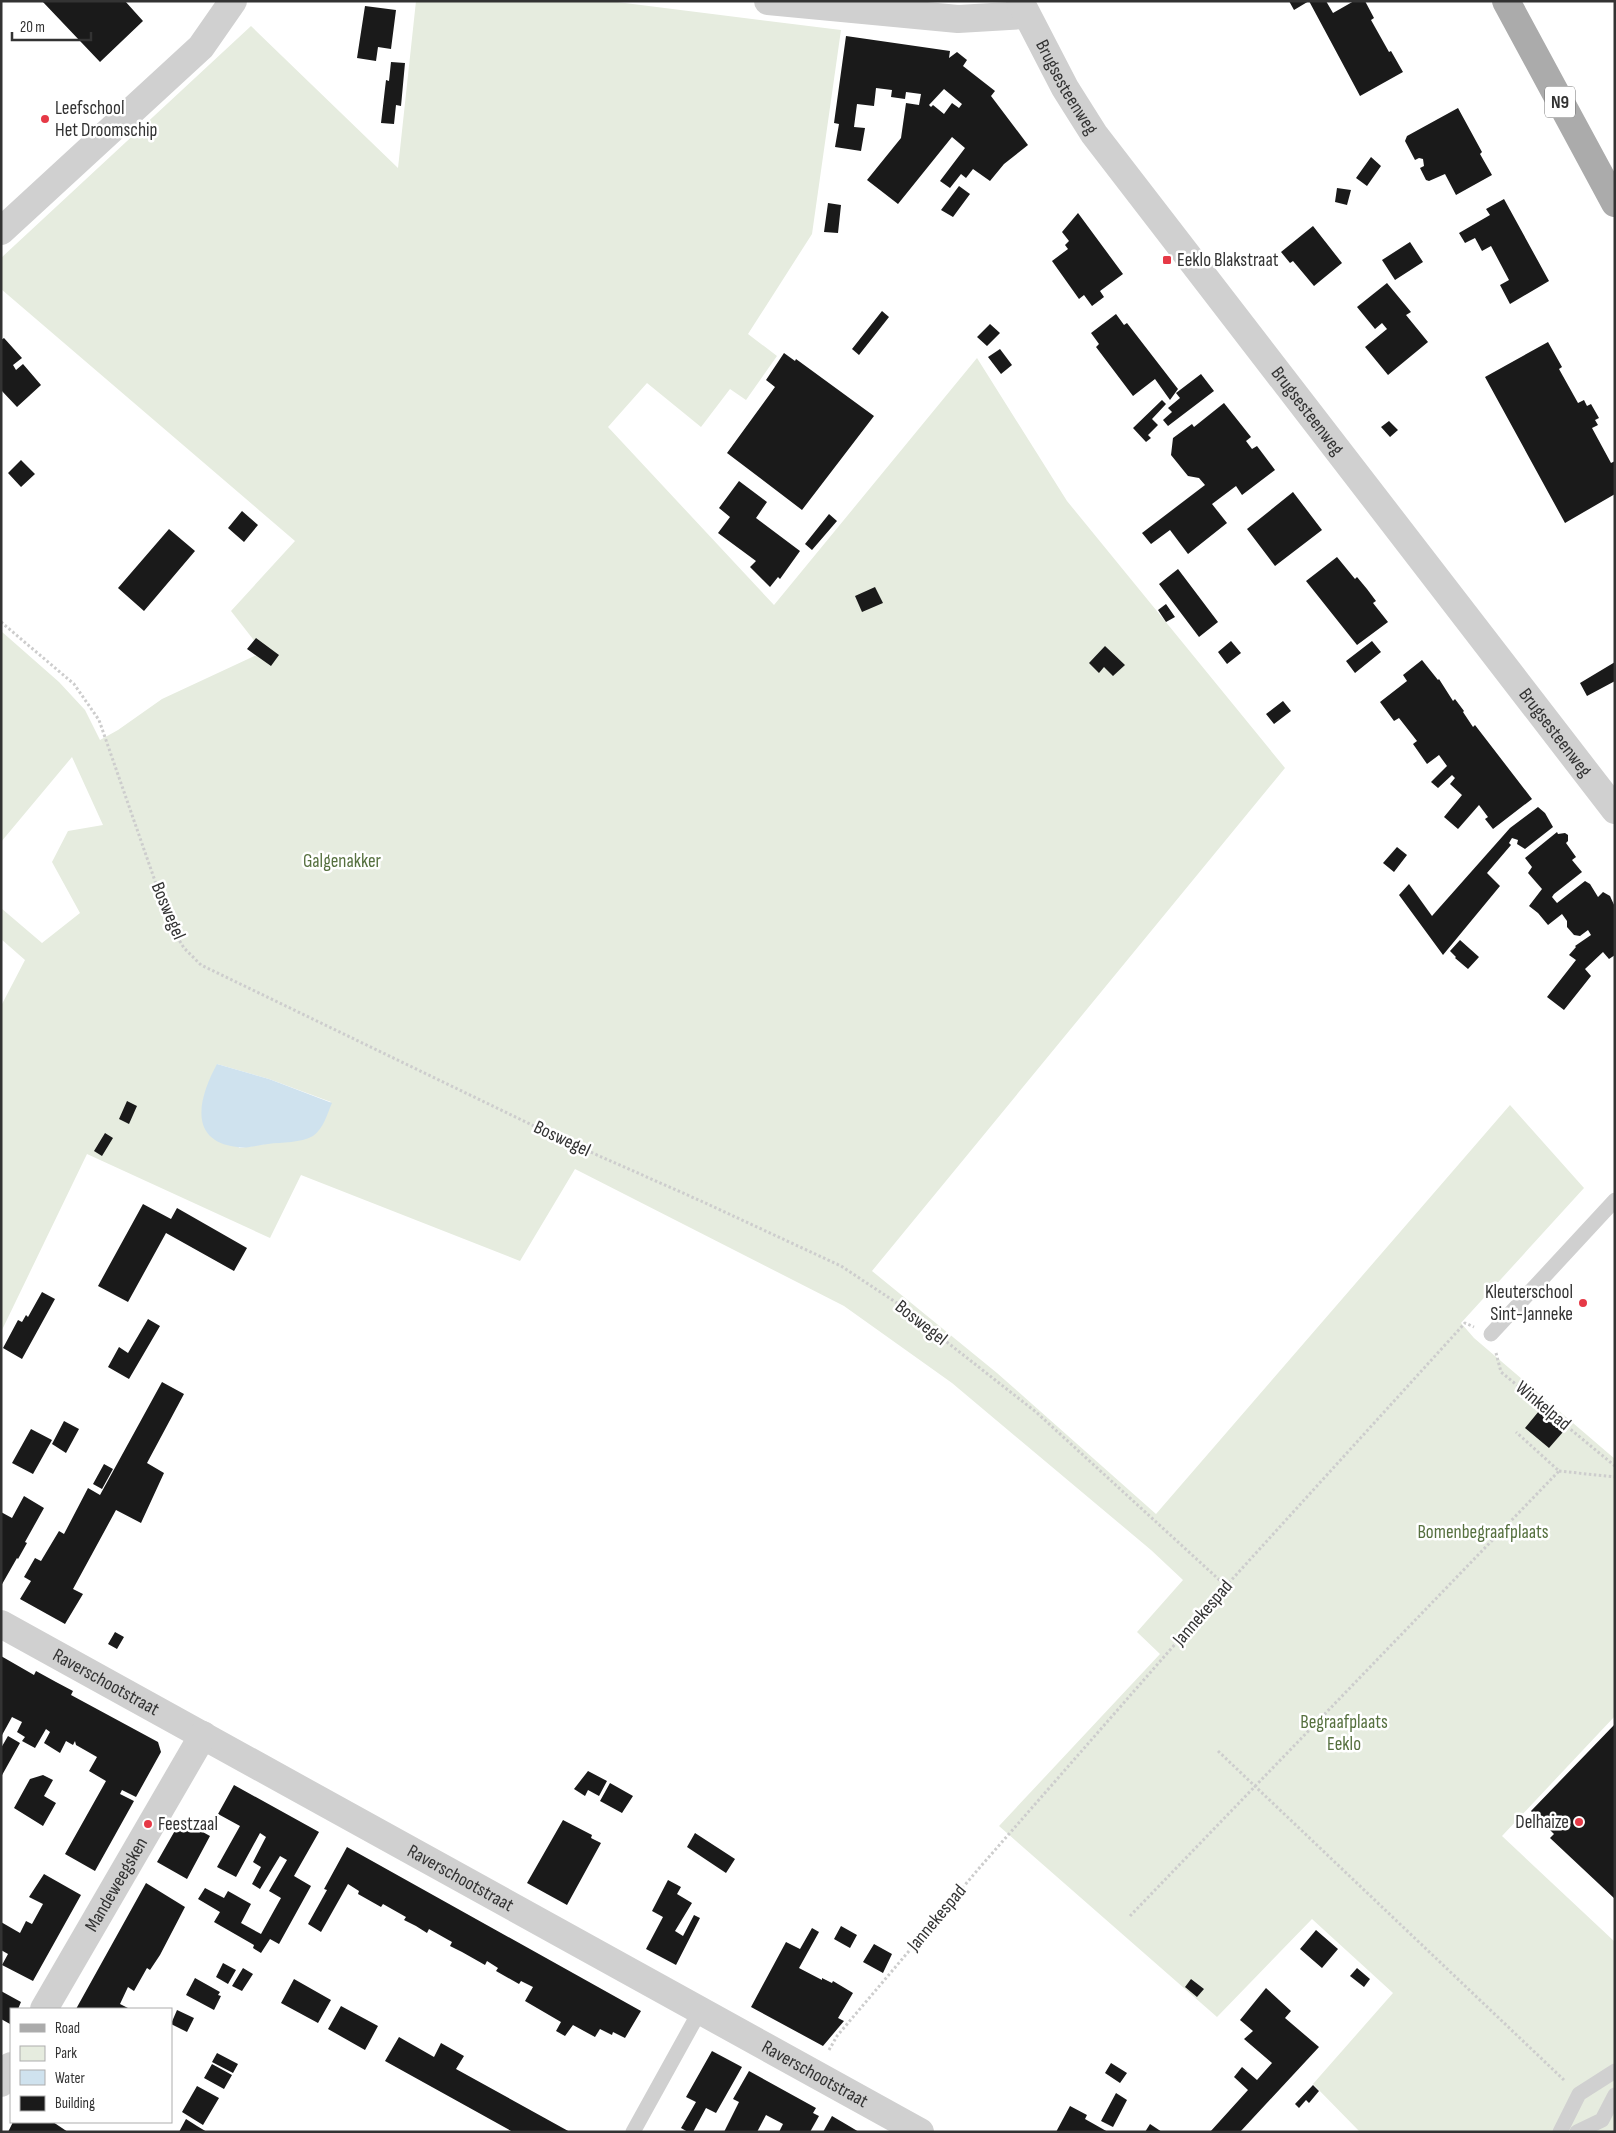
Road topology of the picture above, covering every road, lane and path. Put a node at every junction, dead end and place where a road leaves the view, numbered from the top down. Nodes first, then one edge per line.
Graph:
1 (233, 1) edge
2 (255, 1) edge
3 (768, 1) edge
4 (1506, 1) edge
5 (1023, 8) edge
6 (1615, 203) edge
7 (1, 231) edge
8 (1, 622) edge
9 (1615, 810) edge
10 (1615, 1200) edge
11 (1491, 1334) junction
12 (1516, 1432) dead end
13 (1615, 1466) edge
14 (1559, 1471) junction
15 (1615, 1477) edge
16 (1226, 1586) junction
17 (1, 1624) edge
18 (203, 1735) junction
19 (1218, 1751) dead end
20 (1254, 1786) junction
21 (1130, 1916) dead end
22 (45, 2008) edge
23 (701, 2010) junction
24 (10, 2068) edge
25 (1615, 2071) edge
26 (816, 2073) junction
27 (1, 2083) edge
28 (1579, 2094) junction
29 (1615, 2095) edge
30 (633, 2132) edge
31 (920, 2132) edge
32 (1560, 2132) edge
33 (1577, 2132) edge

1 - 2 street
1 - 7 street
3 - 5 street
4 - 6 main road, N9
5 - 9 street, Brugsesteenweg
8 - 16 path, Boswegel
10 - 11 lane
11 - 13 path, Winkelpad
11 - 16 path, Jannekespad
12 - 14 path
14 - 15 path
14 - 20 path
16 - 26 path, Jannekespad
17 - 18 street, Raverschootstraat
18 - 22 street, Mandeweegsken
18 - 23 street, Raverschootstraat
19 - 20 path
20 - 21 path
20 - 28 path
23 - 26 street, Raverschootstraat
23 - 30 lane
24 - 27 street
25 - 28 lane
26 - 31 street, Raverschootstraat
28 - 32 lane
29 - 33 lane

